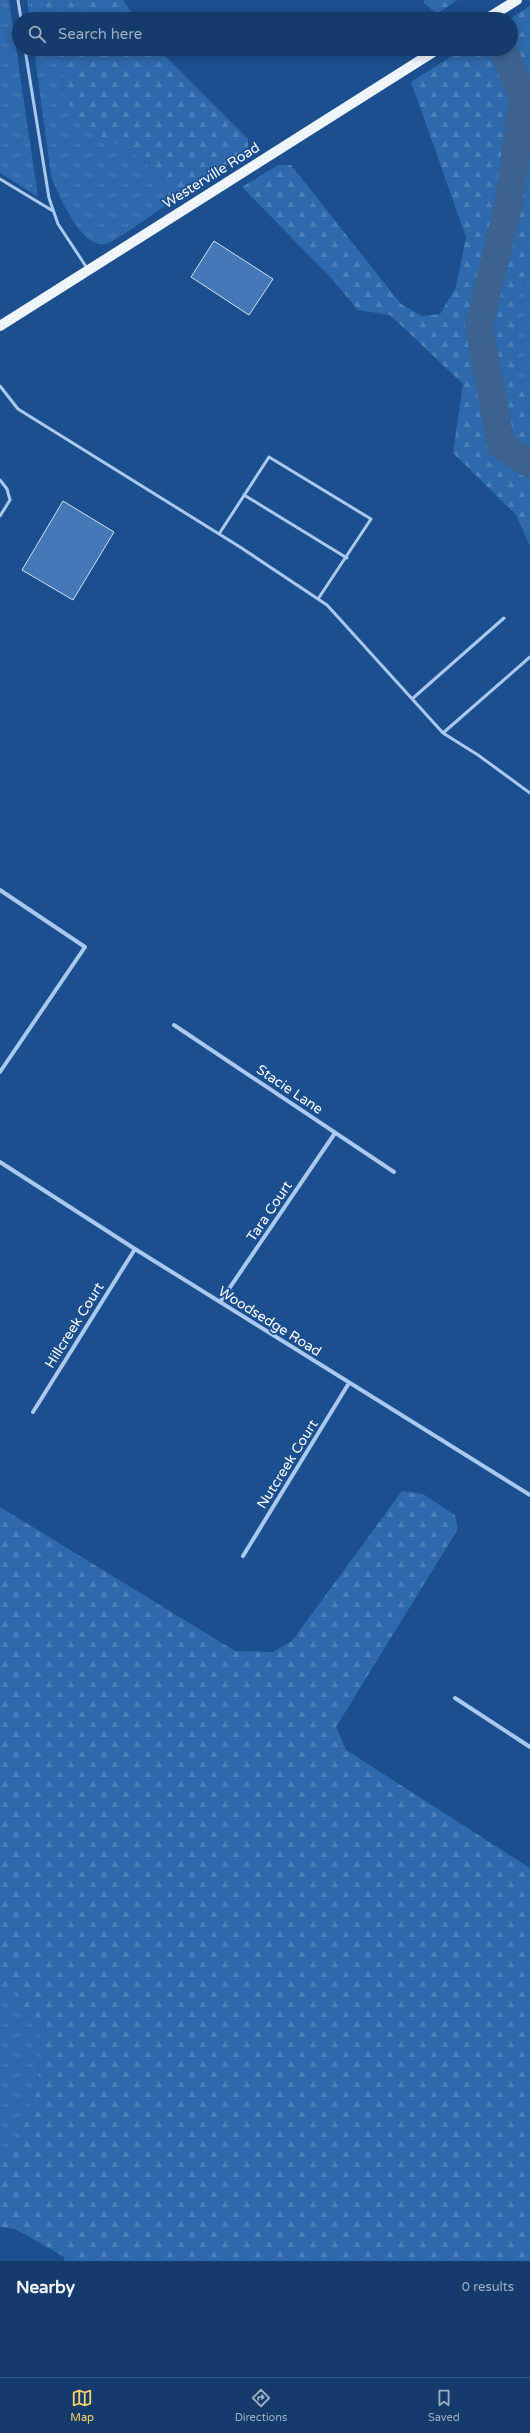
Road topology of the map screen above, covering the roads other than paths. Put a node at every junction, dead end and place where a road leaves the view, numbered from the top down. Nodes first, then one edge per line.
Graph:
1 (18, 0) edge
2 (516, 0) edge
3 (20, 12) edge
4 (497, 12) edge
5 (26, 56) edge
6 (427, 56) edge
7 (0, 179) edge
8 (53, 211) junction
9 (88, 270) junction
10 (0, 326) edge
11 (0, 386) edge
12 (0, 480) edge
13 (244, 495) junction
14 (0, 516) edge
15 (219, 534) junction
16 (347, 558) junction
17 (318, 599) junction
18 (504, 618) dead end
19 (530, 657) edge
20 (412, 699) junction
21 (443, 733) junction
22 (530, 793) edge
23 (0, 890) edge
24 (174, 1024) dead end
25 (0, 1072) edge
26 (335, 1133) junction
27 (0, 1162) edge
28 (394, 1172) dead end
29 (135, 1249) junction
30 (220, 1302) junction
31 (349, 1383) junction
32 (33, 1412) dead end
33 (530, 1495) edge
34 (243, 1556) dead end
35 (455, 1698) dead end
36 (530, 1747) edge

1 - 3 lane
2 - 4 main road
5 - 8 lane
6 - 9 main road, Westerville Road
7 - 8 lane
8 - 9 lane
9 - 10 main road, Westerville Road
11 - 15 lane
12 - 14 lane
13 - 15 lane
13 - 16 lane
13 - 16 lane
15 - 17 lane
16 - 17 lane
17 - 20 lane
18 - 20 lane
19 - 21 lane
20 - 21 lane
21 - 22 lane
23 - 25 street
24 - 26 street, Stacie Lane
26 - 28 street, Stacie Lane
26 - 30 street, Tara Court
27 - 29 street, Woodsedge Road
29 - 30 street, Woodsedge Road
29 - 32 street, Hillcreek Court
30 - 31 street, Woodsedge Road
31 - 33 street, Woodsedge Road
31 - 34 street, Nutcreek Court
35 - 36 street

